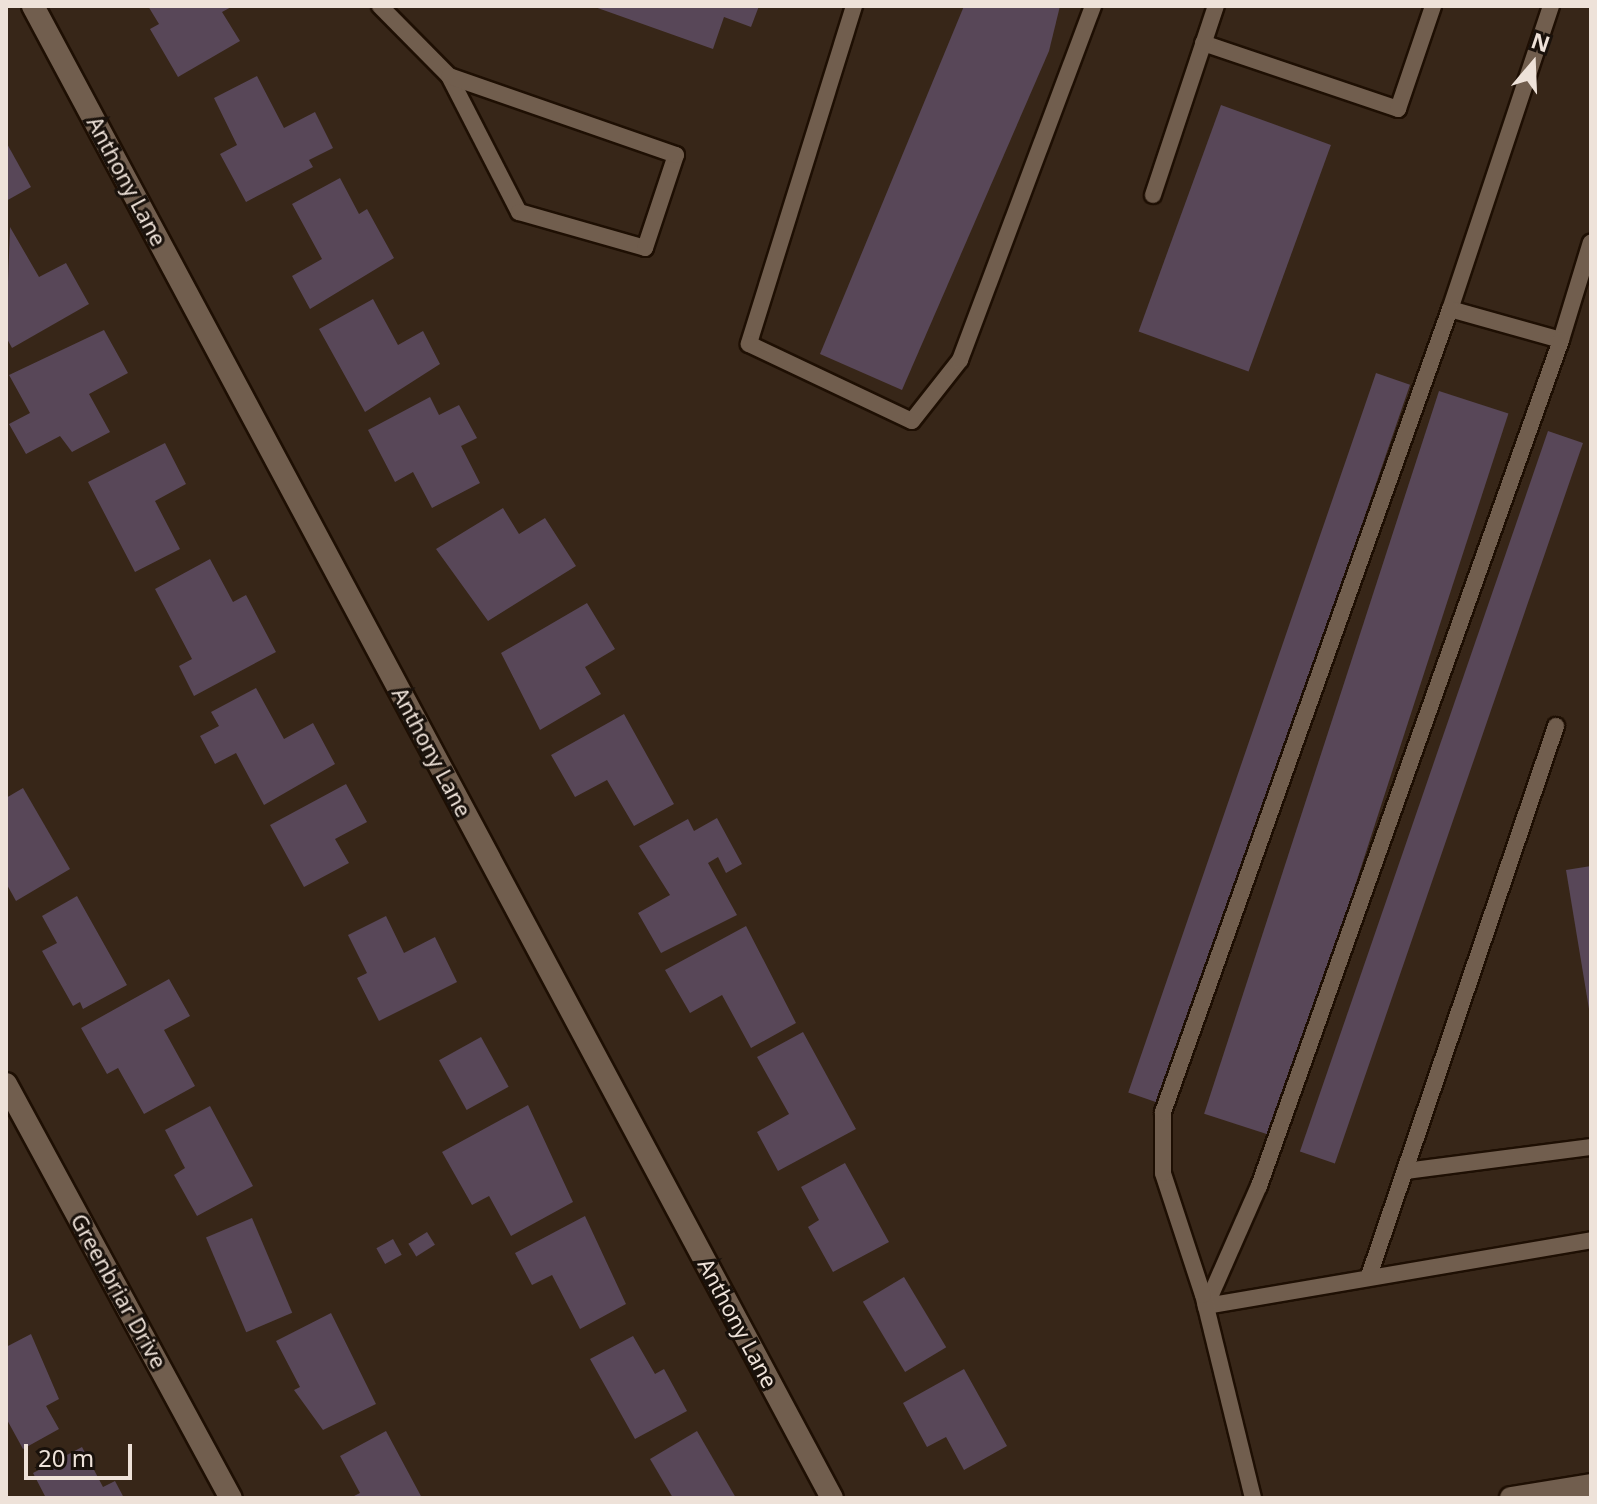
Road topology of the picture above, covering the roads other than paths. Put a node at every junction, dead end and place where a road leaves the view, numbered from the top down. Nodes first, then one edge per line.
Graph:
1 (33, 6) edge
2 (380, 6) edge
3 (854, 6) edge
4 (1093, 6) edge
5 (1216, 6) edge
6 (1433, 6) edge
7 (1551, 6) edge
8 (1203, 43) junction
9 (449, 76) junction
10 (1153, 195) dead end
11 (1591, 242) edge
12 (1450, 309) junction
13 (1561, 340) junction
14 (1556, 726) dead end
15 (6, 1084) edge
16 (1591, 1147) edge
17 (1406, 1171) junction
18 (1591, 1240) edge
19 (1369, 1276) junction
20 (1206, 1306) junction
21 (1591, 1485) edge
22 (1523, 1497) edge
23 (231, 1498) edge
24 (832, 1498) edge
25 (1253, 1498) edge

1 - 24 street, Anthony Lane
2 - 9 lane
3 - 4 lane
5 - 8 lane
6 - 8 lane
7 - 12 lane
8 - 10 lane
9 - 9 lane
11 - 13 lane
12 - 13 lane
12 - 20 lane
13 - 20 lane
14 - 17 lane
15 - 23 street, Greenbriar Drive
16 - 17 lane
17 - 19 lane
18 - 19 lane
19 - 20 lane
20 - 25 lane
21 - 22 street

